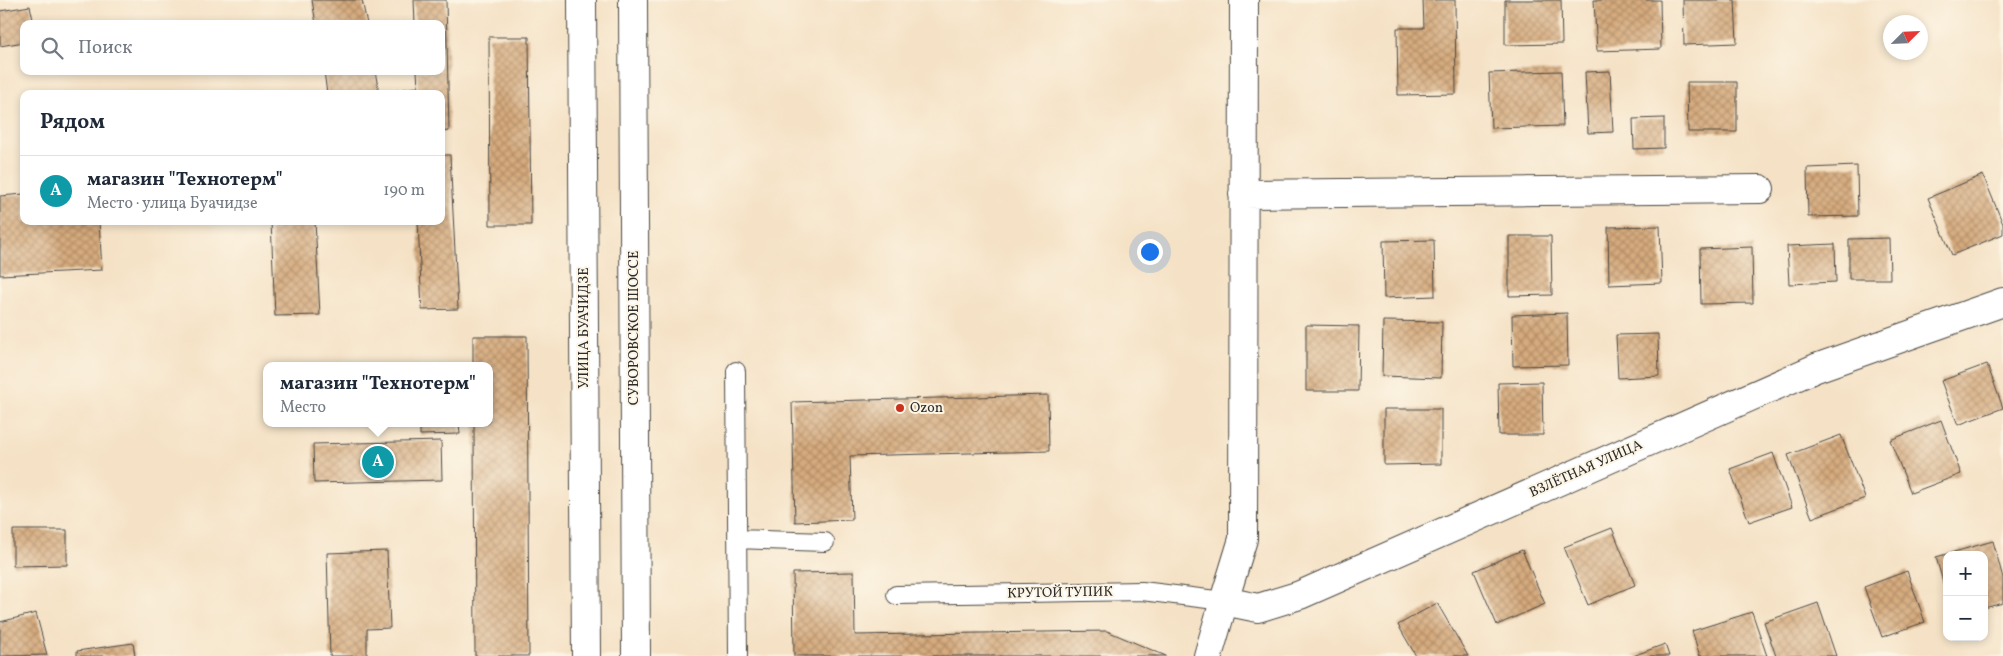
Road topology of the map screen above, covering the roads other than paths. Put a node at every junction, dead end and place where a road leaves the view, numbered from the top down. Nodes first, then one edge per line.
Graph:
1 (582, 0) edge
2 (633, 0) edge
3 (1244, 0) edge
4 (1760, 188) dead end
5 (1243, 194) junction
6 (2003, 302) edge
7 (736, 371) dead end
8 (737, 539) junction
9 (825, 542) dead end
10 (896, 595) dead end
11 (1224, 601) junction
12 (586, 656) edge
13 (636, 656) edge
14 (738, 656) edge
15 (1208, 656) edge

1 - 12 street, УЛИЦА БУАЧИДЗЕ
2 - 13 street, СУВОРОВСКОЕ ШОССЕ
3 - 5 street
4 - 5 street
5 - 11 street
6 - 11 street, ВЗЛЁТНАЯ УЛИЦА
7 - 8 lane
8 - 9 lane
8 - 14 lane
10 - 11 lane, КРУТОЙ ТУПИК
11 - 15 street

